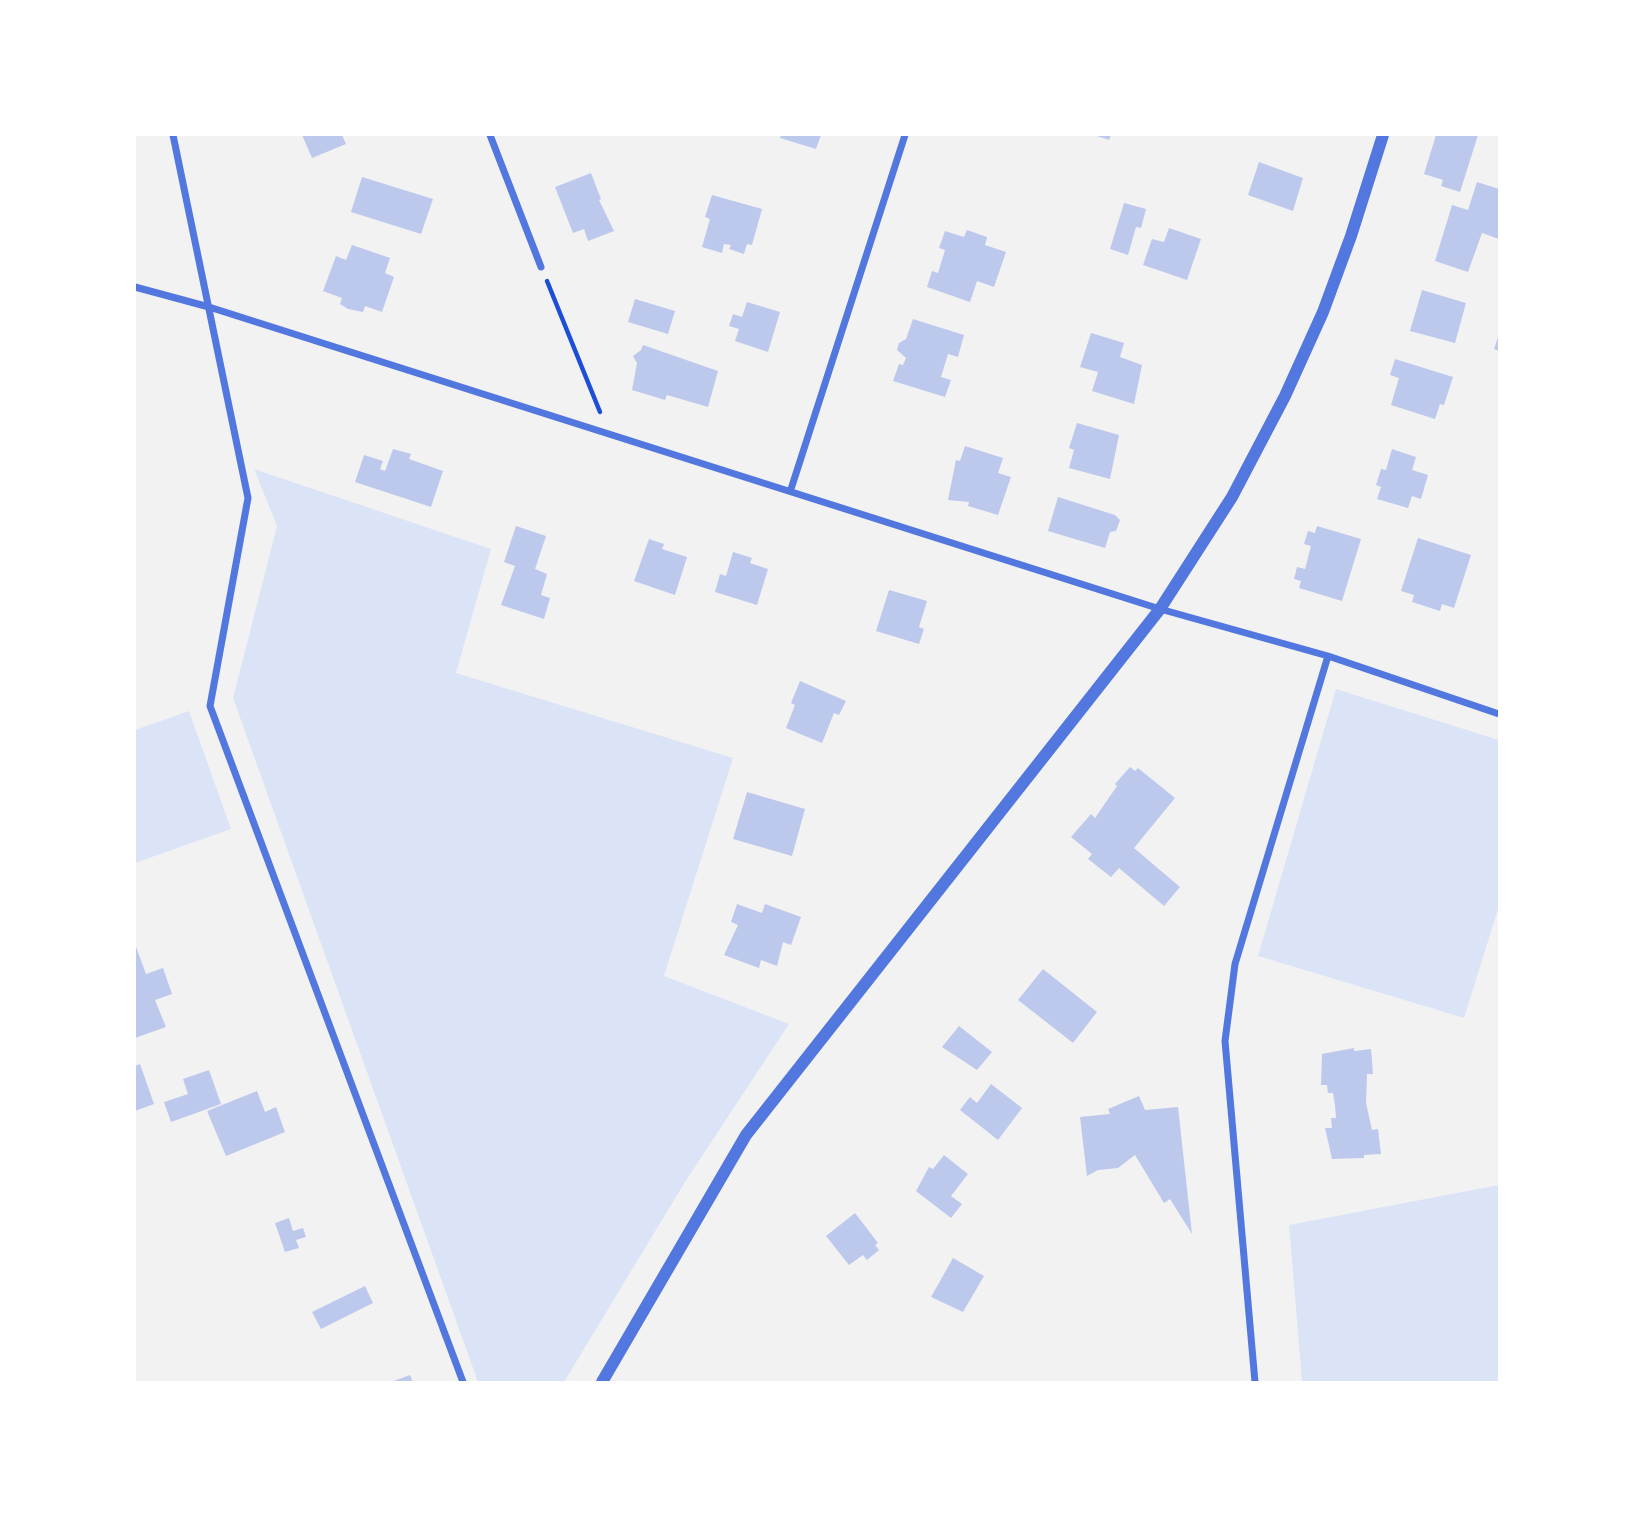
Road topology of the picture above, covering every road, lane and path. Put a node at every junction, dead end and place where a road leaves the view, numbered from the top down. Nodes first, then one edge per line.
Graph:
1 (173, 135) edge
2 (490, 135) edge
3 (905, 135) edge
4 (1383, 135) edge
5 (541, 267) joint
6 (135, 287) edge
7 (209, 307) junction
8 (608, 432) junction
9 (791, 489) junction
10 (1160, 609) junction
11 (1328, 656) junction
12 (1499, 714) edge
13 (463, 1382) edge
14 (602, 1382) edge
15 (1255, 1382) edge

1 - 7 street
2 - 5 street
3 - 9 street
4 - 10 street
5 - 8 path
6 - 7 street
7 - 8 street
7 - 13 street
8 - 9 street
9 - 10 street
10 - 11 street
10 - 14 street
11 - 12 street
11 - 15 street

